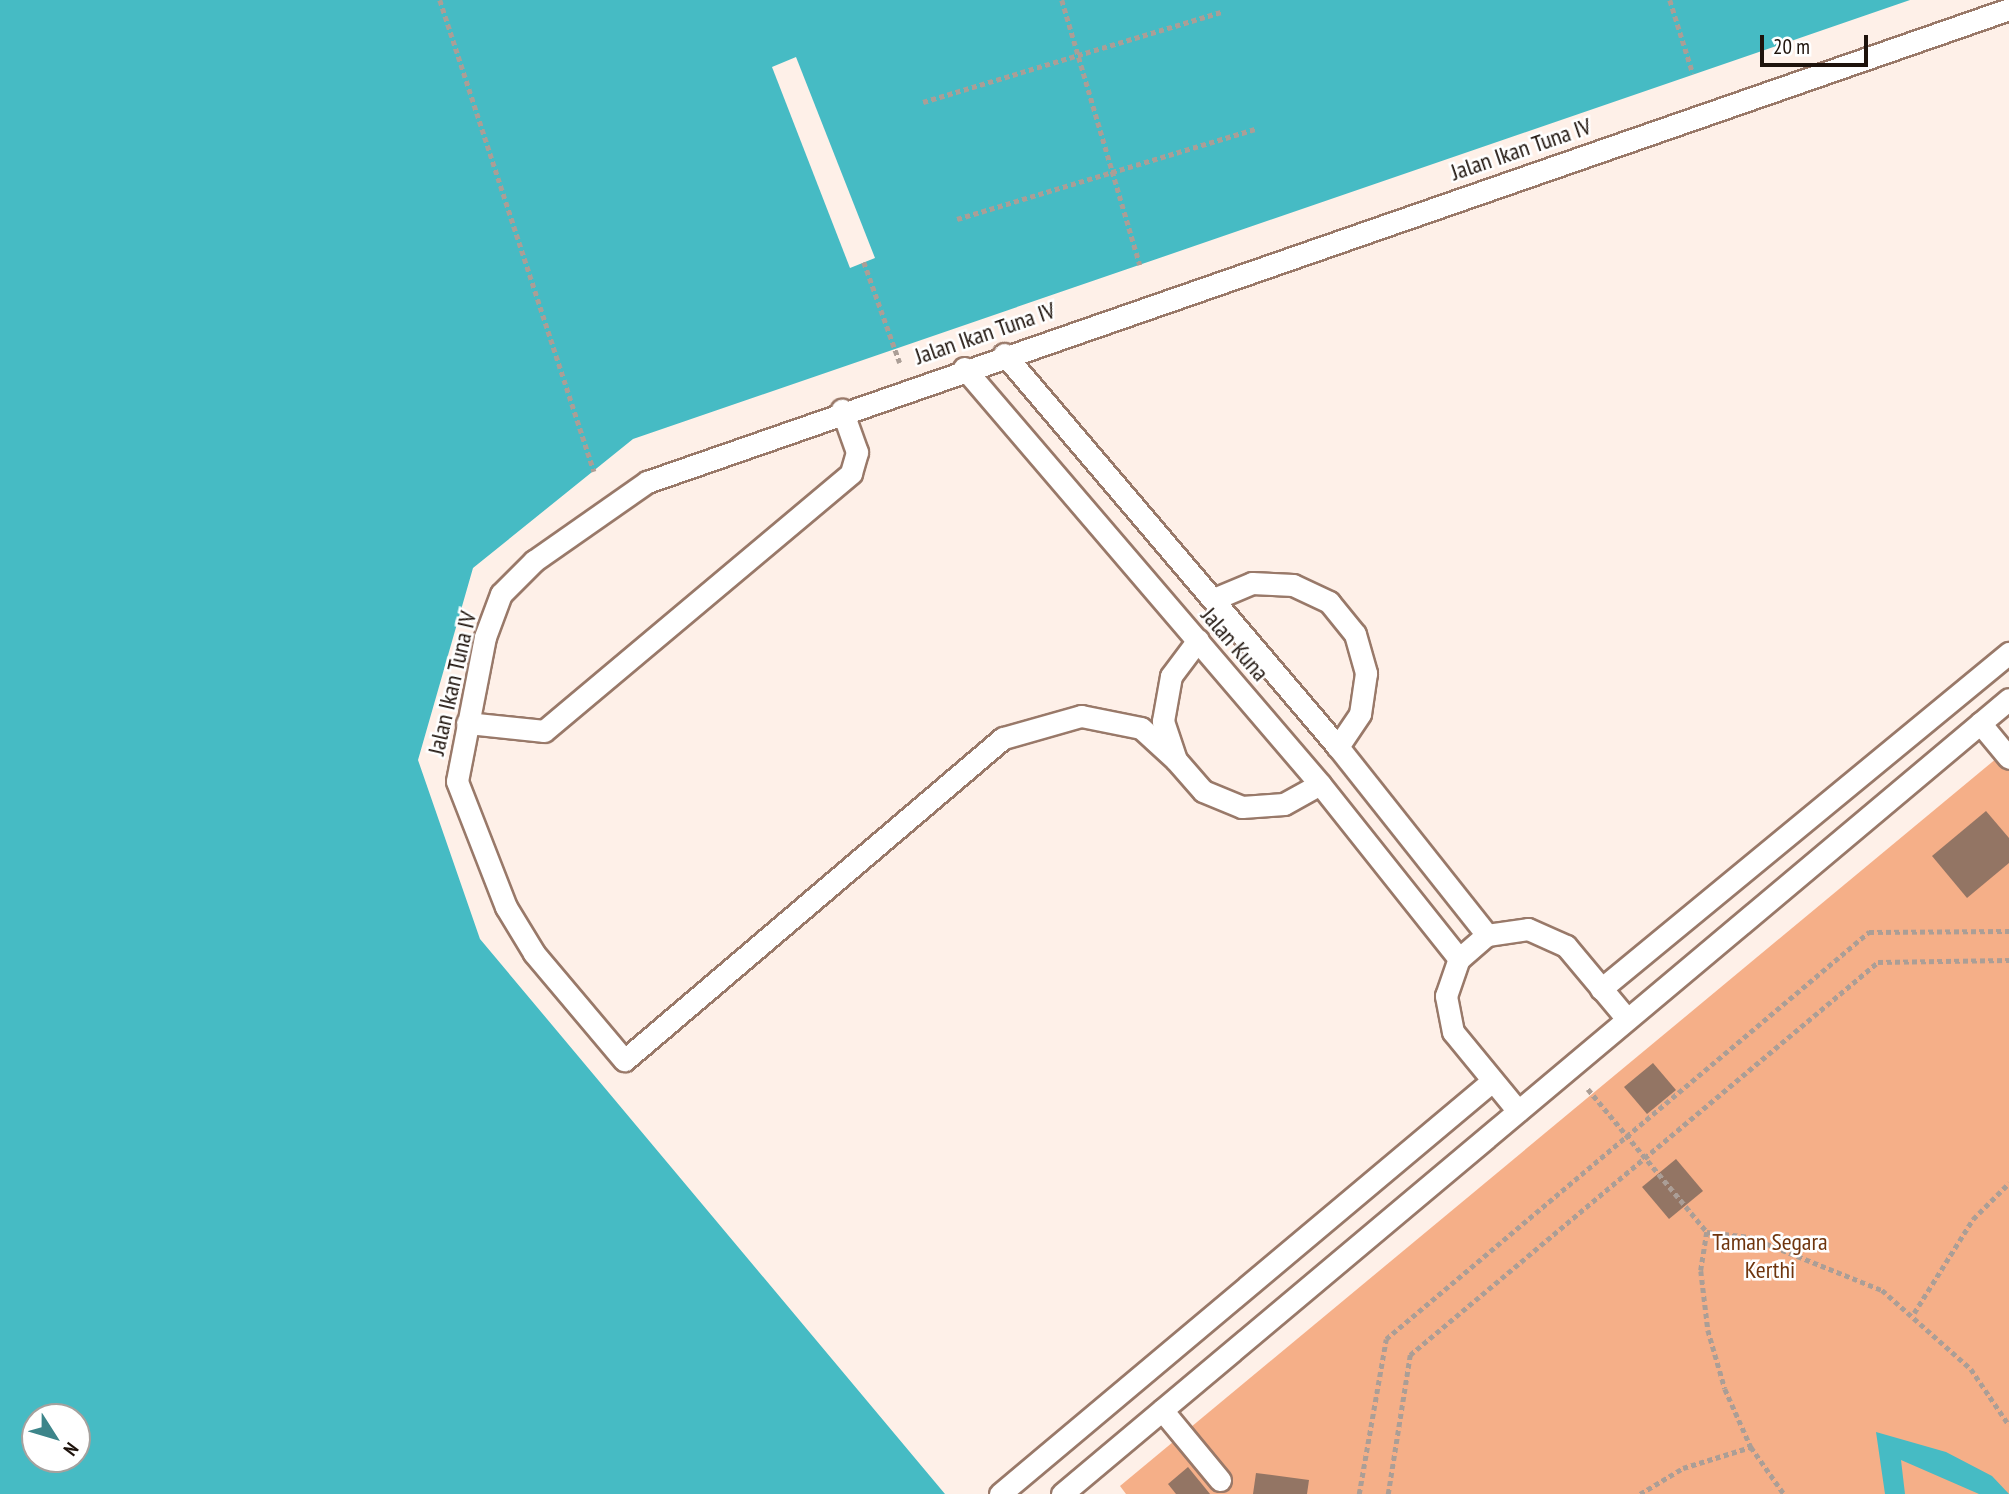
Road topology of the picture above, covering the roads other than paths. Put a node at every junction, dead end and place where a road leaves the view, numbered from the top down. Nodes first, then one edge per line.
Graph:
1 (2009, 9) edge
2 (1004, 354) junction
3 (964, 368) junction
4 (842, 410) junction
5 (1169, 550) junction
6 (1139, 575) junction
7 (1214, 599) junction
8 (1198, 640) junction
9 (2009, 653) edge
10 (2009, 698) edge
11 (467, 723) junction
12 (1980, 723) junction
13 (1338, 747) junction
14 (2009, 758) edge
15 (1175, 760) junction
16 (1320, 784) junction
17 (1487, 935) junction
18 (1459, 959) junction
19 (1601, 989) junction
20 (1627, 1020) junction
21 (1492, 1081) junction
22 (1518, 1111) junction
23 (1162, 1410) junction
24 (1220, 1480) dead end
25 (1000, 1494) edge
26 (1062, 1494) edge

1 - 2 lane, Jalan Ikan Tuna IV
2 - 3 lane, Jalan Ikan Tuna IV
2 - 5 lane, Jalan Kuna
3 - 4 lane, Jalan Ikan Tuna IV
3 - 6 lane, Jalan Kuna
4 - 11 lane, Jalan Ikan Tuna IV
4 - 11 lane
5 - 6 lane
5 - 7 lane, Jalan Kuna
6 - 8 lane, Jalan Kuna
7 - 13 lane, Jalan Kuna
7 - 13 lane
8 - 15 lane
8 - 16 lane, Jalan Kuna
9 - 19 lane
10 - 12 lane
11 - 15 lane, Jalan Ikan Tuna IV
12 - 14 lane
12 - 20 lane
13 - 17 lane, Jalan Kuna
15 - 16 lane
16 - 18 lane, Jalan Kuna
17 - 18 lane
17 - 19 lane
18 - 21 lane
19 - 20 lane
20 - 22 lane
21 - 22 lane
21 - 25 lane
22 - 23 lane
23 - 24 lane
23 - 26 lane

